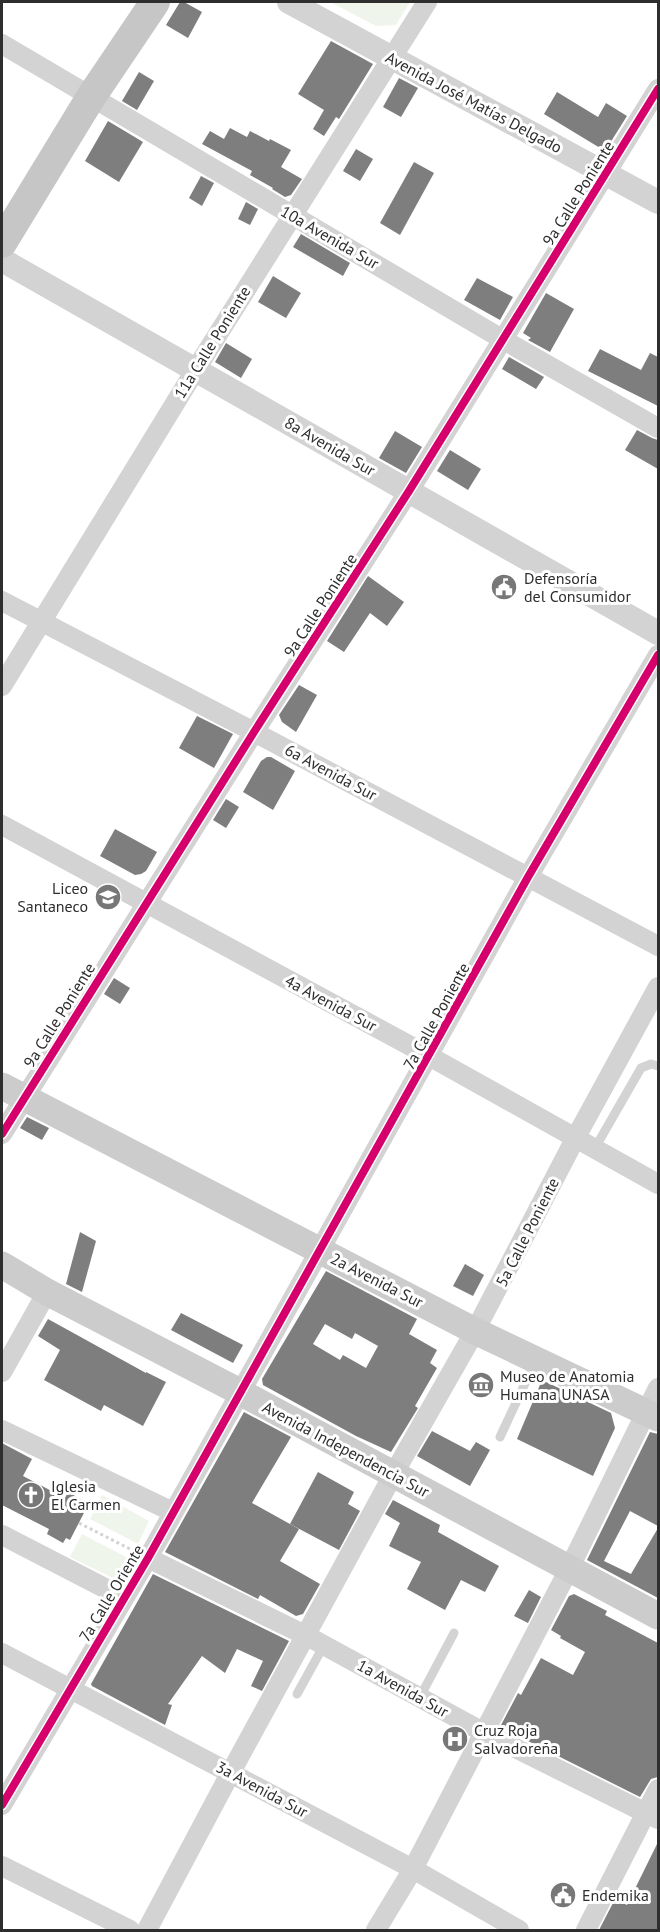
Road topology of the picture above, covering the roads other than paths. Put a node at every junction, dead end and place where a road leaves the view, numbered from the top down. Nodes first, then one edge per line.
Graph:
1 (155, 2) edge
2 (289, 2) edge
3 (427, 2) edge
4 (2, 44) edge
5 (392, 57) junction
6 (658, 89) edge
7 (91, 98) junction
8 (606, 173) junction
9 (658, 202) edge
10 (292, 215) junction
11 (2, 243) edge
12 (2, 260) edge
13 (502, 339) junction
14 (196, 369) junction
15 (658, 428) edge
16 (409, 491) junction
17 (2, 601) edge
18 (41, 621) junction
19 (658, 633) edge
20 (658, 655) edge
21 (2, 686) edge
22 (254, 732) junction
23 (2, 825) edge
24 (528, 877) junction
25 (146, 904) junction
26 (658, 946) edge
27 (658, 987) edge
28 (429, 1056) junction
29 (658, 1066) edge
30 (12, 1092) edge
31 (2, 1134) edge
32 (576, 1137) junction
33 (595, 1148) junction
34 (658, 1184) edge
35 (321, 1251) junction
36 (2, 1265) edge
37 (46, 1292) junction
38 (476, 1331) junction
39 (536, 1360) junction
40 (2, 1372) edge
41 (658, 1388) edge
42 (240, 1392) junction
43 (652, 1415) edge
44 (2, 1430) edge
45 (500, 1437) dead end
46 (393, 1474) junction
47 (173, 1512) junction
48 (2, 1536) edge
49 (141, 1554) junction
50 (569, 1569) junction
51 (124, 1598) junction
52 (658, 1617) edge
53 (454, 1633) dead end
54 (315, 1640) junction
55 (2, 1653) edge
56 (69, 1689) junction
57 (297, 1694) dead end
58 (420, 1697) junction
59 (483, 1732) junction
60 (231, 1772) junction
61 (658, 1789) edge
62 (2, 1804) edge
63 (652, 1816) edge
64 (2, 1866) edge
65 (413, 1869) junction
66 (130, 1930) edge
67 (147, 1930) edge
68 (376, 1930) edge
69 (519, 1930) edge
70 (586, 1930) edge

1 - 7 main road
2 - 5 street, Avenida José Matías Delgado
3 - 5 street, 11a Calle Poniente
4 - 7 street, 10a Avenida Sur
5 - 8 street, Avenida José Matías Delgado
5 - 10 street, 11a Calle Poniente
6 - 8 street, 9a Calle Poniente
7 - 10 street, 10a Avenida Sur
7 - 11 main road
8 - 9 street, Avenida José Matías Delgado
8 - 13 street, 9a Calle Poniente
10 - 13 street, 10a Avenida Sur
10 - 14 street, 11a Calle Poniente
12 - 14 street, 8a Avenida Sur
13 - 15 street, 10a Avenida Sur
13 - 16 street, 9a Calle Poniente
14 - 16 street, 8a Avenida Sur
14 - 18 street, 11a Calle Poniente
16 - 19 street, 8a Avenida Sur
16 - 22 street, 9a Calle Poniente
17 - 18 street, 6a Avenida Sur
18 - 21 street, 11a Calle Poniente
18 - 22 street, 6a Avenida Sur
20 - 24 street, 7a Calle Poniente
22 - 24 street, 6a Avenida Sur
22 - 25 street, 9a Calle Poniente
23 - 25 street, 4a Avenida Sur
24 - 26 street, 6a Avenida Sur
24 - 28 street, 7a Calle Poniente
25 - 28 street, 4a Avenida Sur
25 - 30 street, 9a Calle Poniente
27 - 32 street, 5a Calle Poniente
28 - 32 street, 4a Avenida Sur
28 - 35 street, 7a Calle Poniente
29 - 33 lane
30 - 31 street, 9a Calle Poniente
30 - 35 main road, 2a Avenida Sur
32 - 33 street, 4a Avenida Sur
32 - 38 street, 5a Calle Poniente
33 - 34 street, 4a Avenida Sur
35 - 38 main road, 2a Avenida Sur
35 - 42 street, 7a Calle Poniente
36 - 37 main road, Avenida Independencia Sur
37 - 40 street
37 - 42 main road, Avenida Independencia Sur
38 - 39 main road, 2a Avenida Sur
38 - 46 street, 5a Calle Poniente
39 - 43 main road, 2a Avenida Sur
39 - 45 lane
41 - 43 street
42 - 46 main road, Avenida Independencia Sur
42 - 47 street, 7a Calle Oriente
43 - 50 street
44 - 47 street
46 - 50 main road, Avenida Independencia Sur
46 - 54 street, 5a Calle Poniente
47 - 49 street, 7a Calle Oriente
48 - 51 street
49 - 51 street, 7a Calle Oriente
49 - 54 street, 1a Avenida Sur
50 - 52 main road, Avenida Independencia Sur
50 - 59 street
51 - 56 street, 7a Calle Oriente
53 - 58 lane
54 - 57 lane
54 - 58 street, 1a Avenida Sur
54 - 60 street, 5a Calle Poniente
55 - 56 street, 3a Avenida Sur
56 - 60 street, 3a Avenida Sur
56 - 62 street, 7a Calle Oriente
58 - 59 street, 1a Avenida Sur
59 - 63 street, 1a Avenida Sur
59 - 65 street
60 - 65 street, 3a Avenida Sur
60 - 67 street, 5a Calle Poniente
61 - 63 street
63 - 70 street
64 - 66 street
65 - 68 street
65 - 69 street, 3a Avenida Sur

